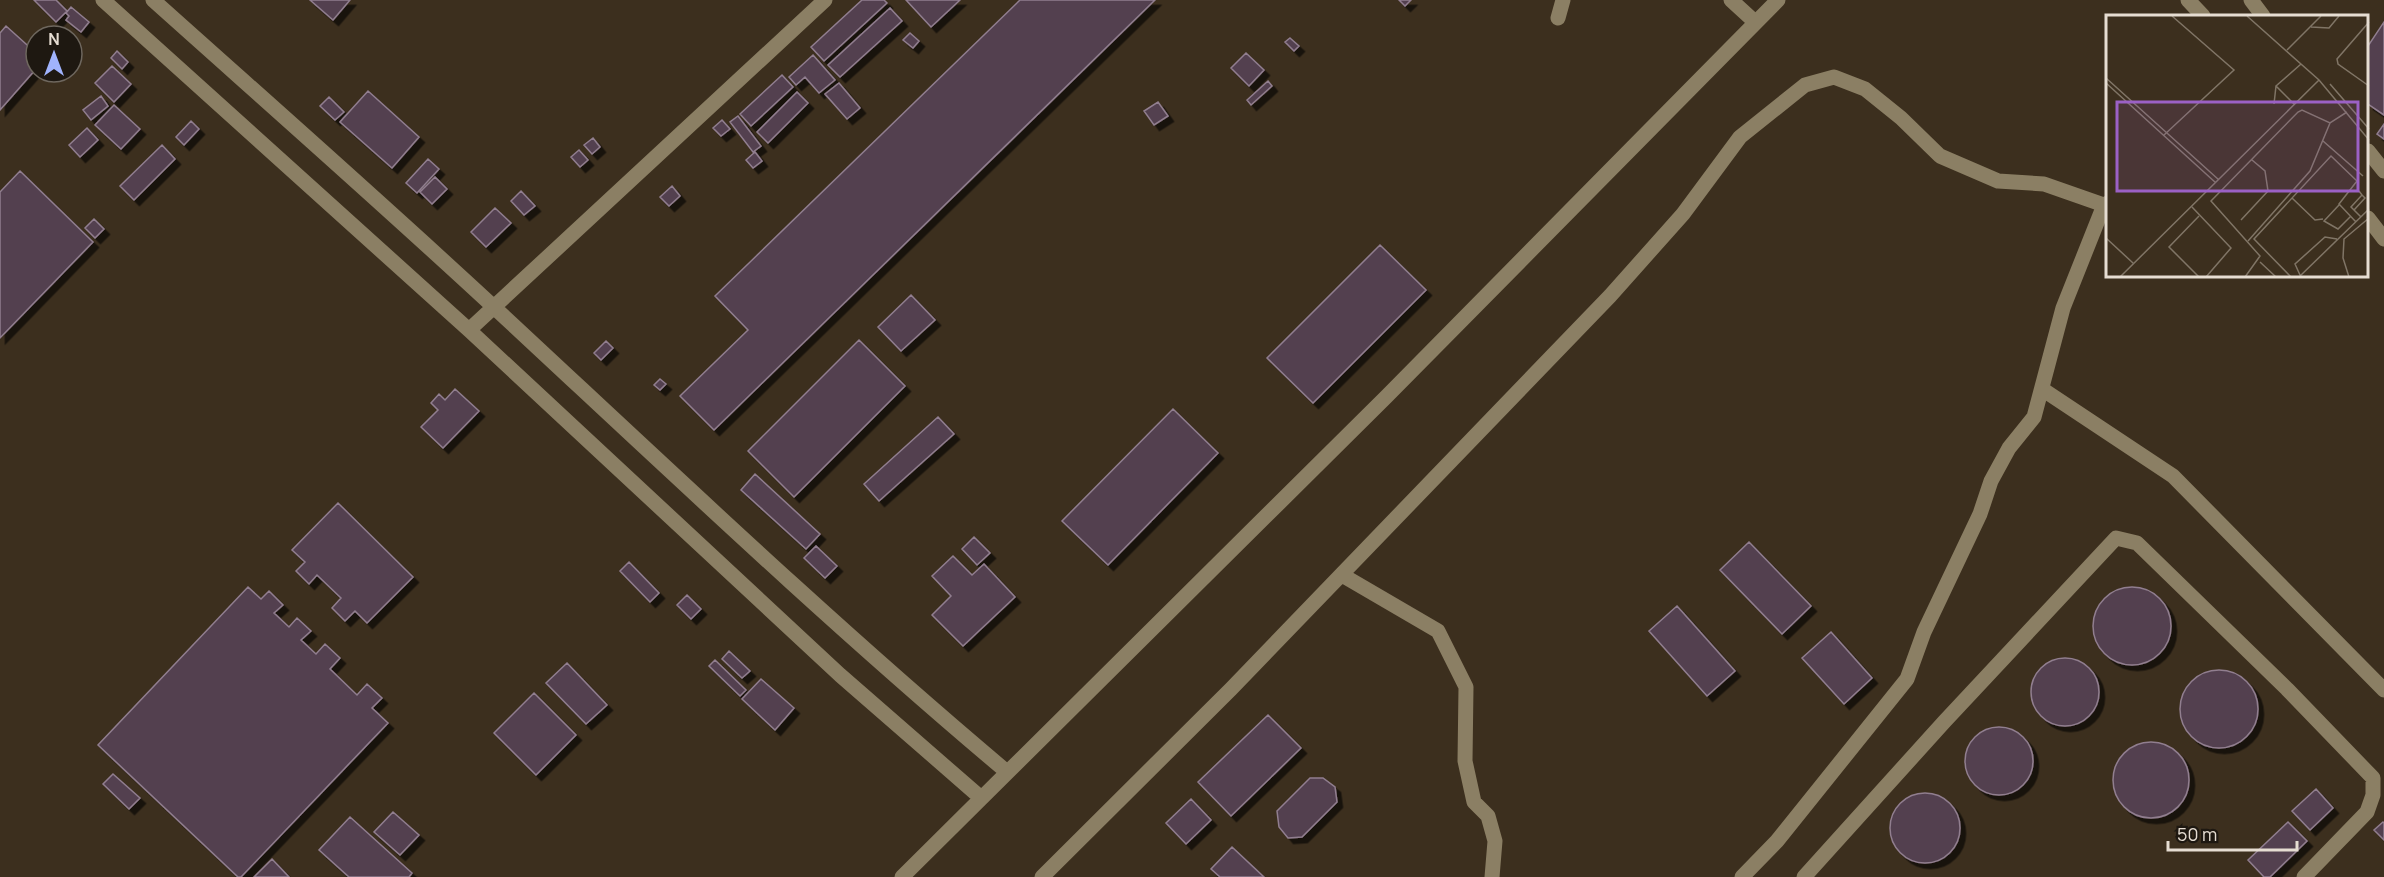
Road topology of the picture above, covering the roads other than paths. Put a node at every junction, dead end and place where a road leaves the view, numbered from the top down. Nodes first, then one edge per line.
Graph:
1 (103, 0) edge
2 (153, 0) edge
3 (825, 0) edge
4 (1563, 0) edge
5 (1731, 0) edge
6 (1778, 0) edge
7 (2188, 0) edge
8 (2251, 0) edge
9 (2202, 15) edge
10 (2262, 15) edge
11 (1558, 18) dead end
12 (1755, 22) junction
13 (2369, 153) edge
14 (2384, 171) edge
15 (2106, 204) edge
16 (2369, 220) edge
17 (2384, 239) edge
18 (494, 307) junction
19 (469, 330) junction
20 (2042, 389) junction
21 (1342, 575) junction
22 (2384, 690) edge
23 (1007, 772) junction
24 (980, 797) junction
25 (902, 877) edge
26 (1042, 877) edge
27 (1492, 877) edge
28 (1742, 877) edge
29 (1804, 877) edge
30 (2304, 877) edge

1 - 19 street
2 - 18 street
3 - 18 street
4 - 11 street
5 - 12 street
6 - 12 street
7 - 9 street
8 - 10 street
12 - 23 street
13 - 14 street
15 - 20 street
15 - 21 street
16 - 17 street
18 - 19 street
18 - 23 street
19 - 24 street
20 - 22 street
20 - 28 street
21 - 26 street
21 - 27 street
23 - 24 street
24 - 25 street
29 - 30 street

